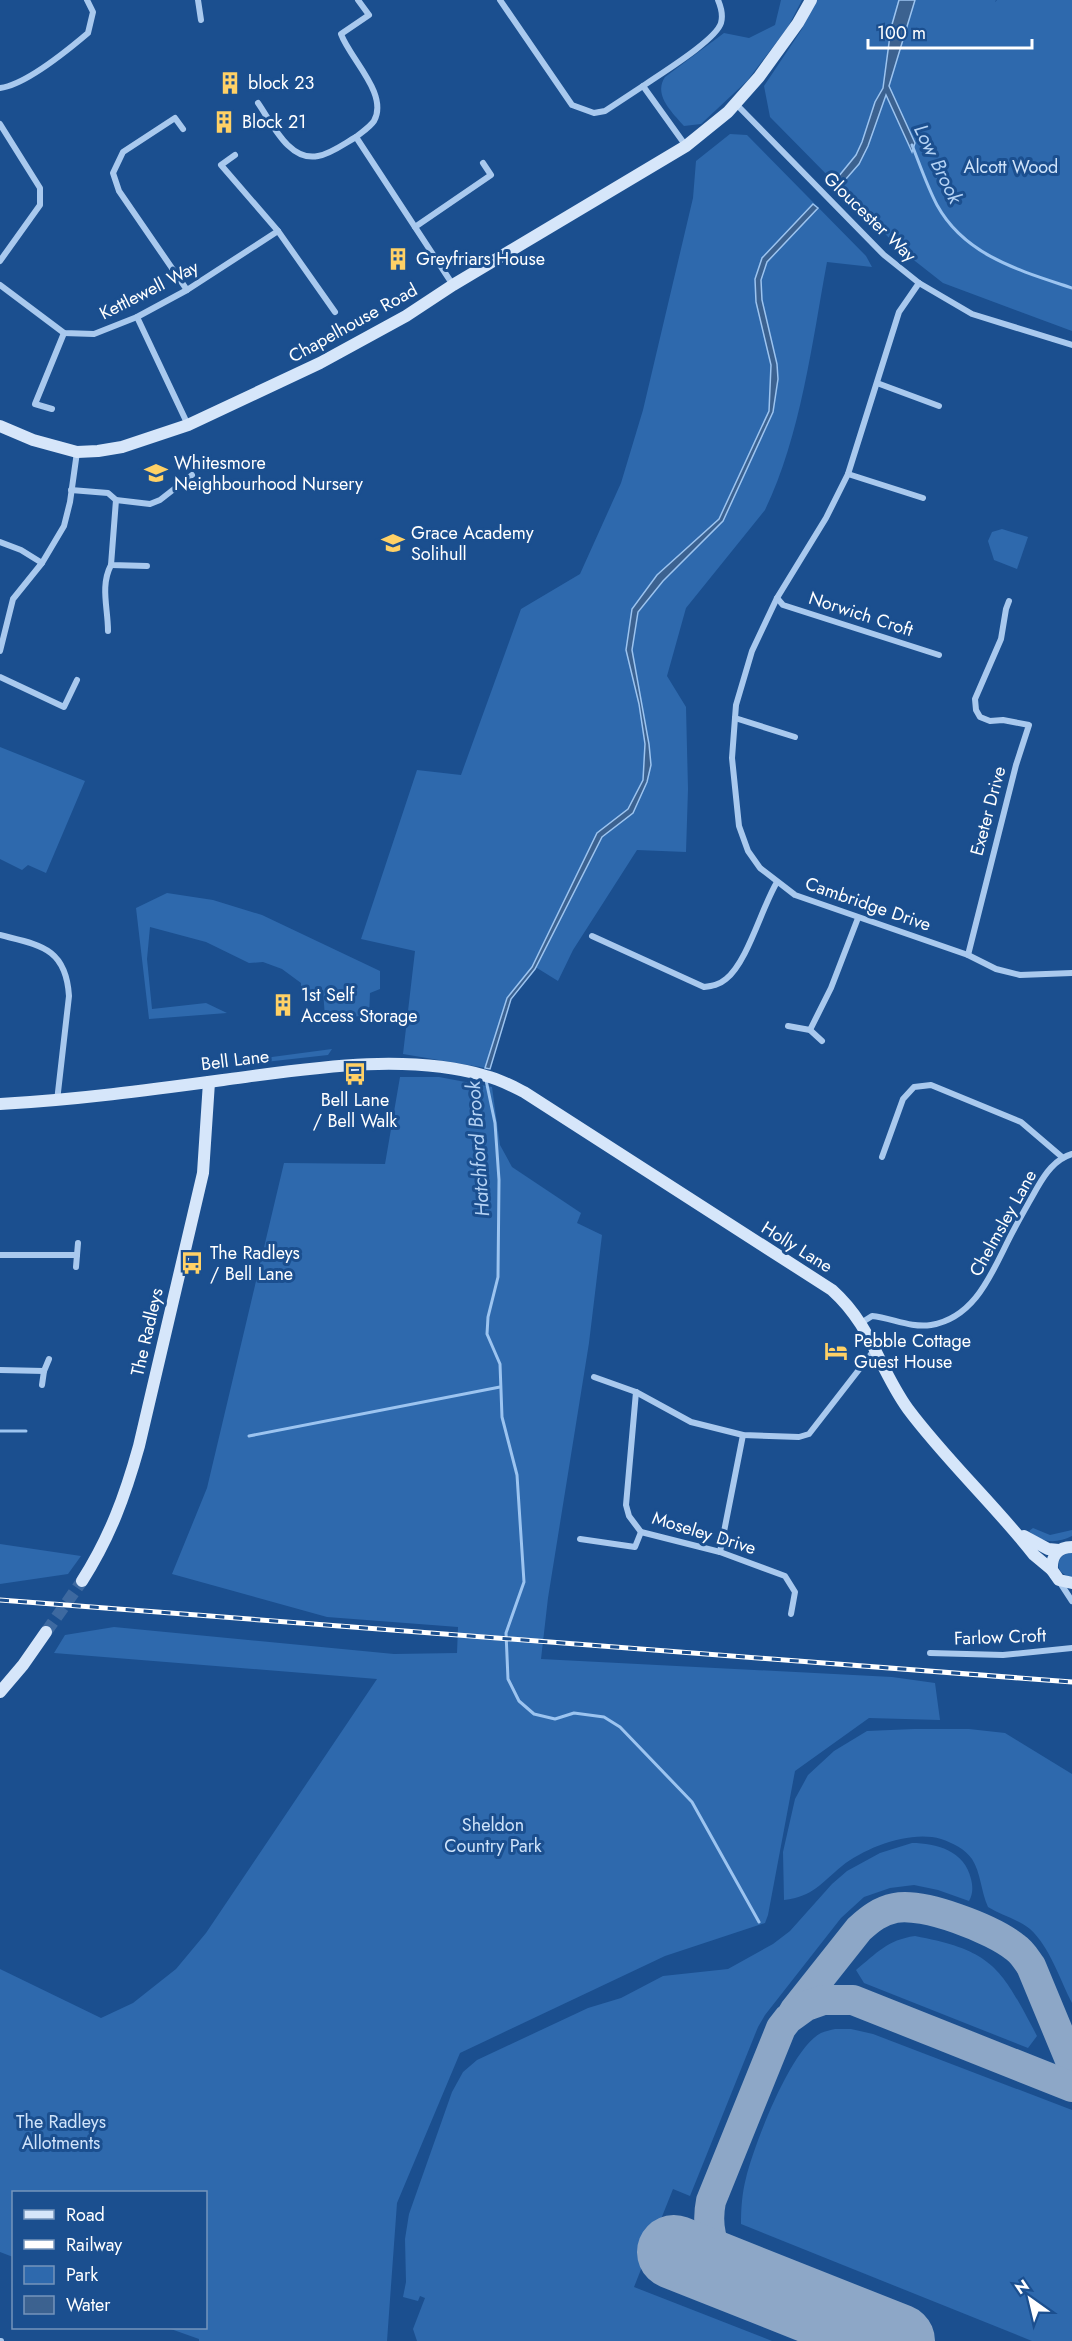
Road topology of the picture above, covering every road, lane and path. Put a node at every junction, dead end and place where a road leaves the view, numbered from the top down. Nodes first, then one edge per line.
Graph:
1 (87, 0) edge
2 (198, 0) edge
3 (358, 0) edge
4 (500, 0) edge
5 (718, 0) edge
6 (811, 0) edge
7 (201, 20) dead end
8 (643, 86) junction
9 (0, 88) edge
10 (258, 104) dead end
11 (736, 104) junction
12 (0, 124) edge
13 (183, 129) dead end
14 (356, 137) junction
15 (686, 146) junction
16 (234, 155) dead end
17 (483, 163) dead end
18 (415, 226) junction
19 (278, 231) junction
20 (0, 261) edge
21 (919, 283) junction
22 (0, 285) edge
23 (453, 285) junction
24 (187, 290) junction
25 (335, 312) dead end
26 (137, 317) junction
27 (64, 333) junction
28 (1072, 345) edge
29 (877, 383) junction
30 (939, 406) dead end
31 (52, 409) dead end
32 (188, 425) junction
33 (0, 426) edge
34 (77, 452) junction
35 (849, 474) junction
36 (192, 475) dead end
37 (71, 490) junction
38 (169, 492) junction
39 (923, 498) dead end
40 (116, 500) junction
41 (172, 500) dead end
42 (0, 542) edge
43 (42, 563) junction
44 (111, 565) junction
45 (147, 566) dead end
46 (777, 598) junction
47 (1009, 601) dead end
48 (108, 631) dead end
49 (0, 651) edge
50 (939, 655) dead end
51 (0, 677) edge
52 (77, 680) dead end
53 (735, 718) junction
54 (795, 737) dead end
55 (777, 882) junction
56 (858, 918) junction
57 (0, 935) edge
58 (592, 936) dead end
59 (968, 955) junction
60 (1072, 973) edge
61 (788, 1026) dead end
62 (810, 1030) junction
63 (822, 1041) dead end
64 (488, 1076) joint
65 (209, 1082) junction
66 (57, 1101) junction
67 (0, 1104) edge
68 (1072, 1154) edge
69 (882, 1157) dead end
70 (1062, 1157) junction
71 (78, 1243) dead end
72 (0, 1255) edge
73 (77, 1255) junction
74 (76, 1267) dead end
75 (861, 1323) junction
76 (875, 1349) junction
77 (49, 1359) dead end
78 (0, 1370) edge
79 (44, 1371) junction
80 (594, 1377) dead end
81 (42, 1385) dead end
82 (636, 1392) junction
83 (742, 1434) junction
84 (1014, 1528) junction
85 (641, 1532) junction
86 (580, 1539) dead end
87 (1067, 1547) edge
88 (720, 1552) junction
89 (1055, 1575) junction
90 (82, 1581) tunnel mouth
91 (1072, 1583) edge
92 (1072, 1601) edge
93 (791, 1614) dead end
94 (46, 1632) tunnel mouth
95 (1072, 1648) edge
96 (930, 1653) dead end
97 (0, 1692) edge

1 - 9 street
2 - 7 street
3 - 14 street
4 - 8 street
5 - 8 street
6 - 11 street, Chapelhouse Road
8 - 15 street
10 - 14 street
11 - 15 street, Chapelhouse Road
11 - 21 street, Gloucester Way
12 - 20 street
13 - 24 street
14 - 18 street
15 - 23 street, Chapelhouse Road
16 - 19 street
17 - 18 street
18 - 23 street
19 - 24 street, Kettlewell Way
19 - 25 street
21 - 28 street, Gloucester Way
21 - 29 street, Cambridge Drive
22 - 27 street
23 - 32 street, Chapelhouse Road
24 - 26 street, Kettlewell Way
26 - 27 street, Kettlewell Way
26 - 32 street
27 - 31 street
29 - 30 street
29 - 35 street, Cambridge Drive
32 - 34 street, Chapelhouse Road
33 - 34 street, Chapelhouse Road
34 - 37 street
35 - 39 street
35 - 46 street, Cambridge Drive
36 - 38 street
37 - 40 street
37 - 43 street
38 - 40 street
38 - 41 street
40 - 44 street
42 - 43 street
43 - 49 street
44 - 45 street
44 - 48 street
46 - 50 street, Norwich Croft
46 - 53 street, Cambridge Drive
47 - 59 street, Exeter Drive
51 - 52 street
53 - 54 street
53 - 55 street, Cambridge Drive
55 - 56 street, Cambridge Drive
55 - 58 street
56 - 59 street, Cambridge Drive
56 - 62 street
57 - 66 street
59 - 60 street, Cambridge Drive
61 - 62 street
62 - 63 street
64 - 65 street, Bell Lane
64 - 75 street, Holly Lane
65 - 66 street, Bell Lane
65 - 90 street, The Radleys
66 - 67 street, Bell Lane
68 - 70 street
69 - 70 street
70 - 75 street, Chelmsley Lane
71 - 73 street
72 - 73 street
73 - 74 street
75 - 76 street, Holly Lane
76 - 83 street
76 - 84 street, Holly Lane
77 - 79 street
78 - 79 street
79 - 81 street
80 - 82 street
82 - 83 street
82 - 85 street, Moseley Drive
83 - 88 street
84 - 87 street, Holly Lane
84 - 89 street, Holly Lane
85 - 86 street
85 - 88 street, Moseley Drive
87 - 89 street, Holly Lane
88 - 93 street, Moseley Drive
89 - 91 street
89 - 92 street
94 - 97 street
95 - 96 street, Farlow Croft

